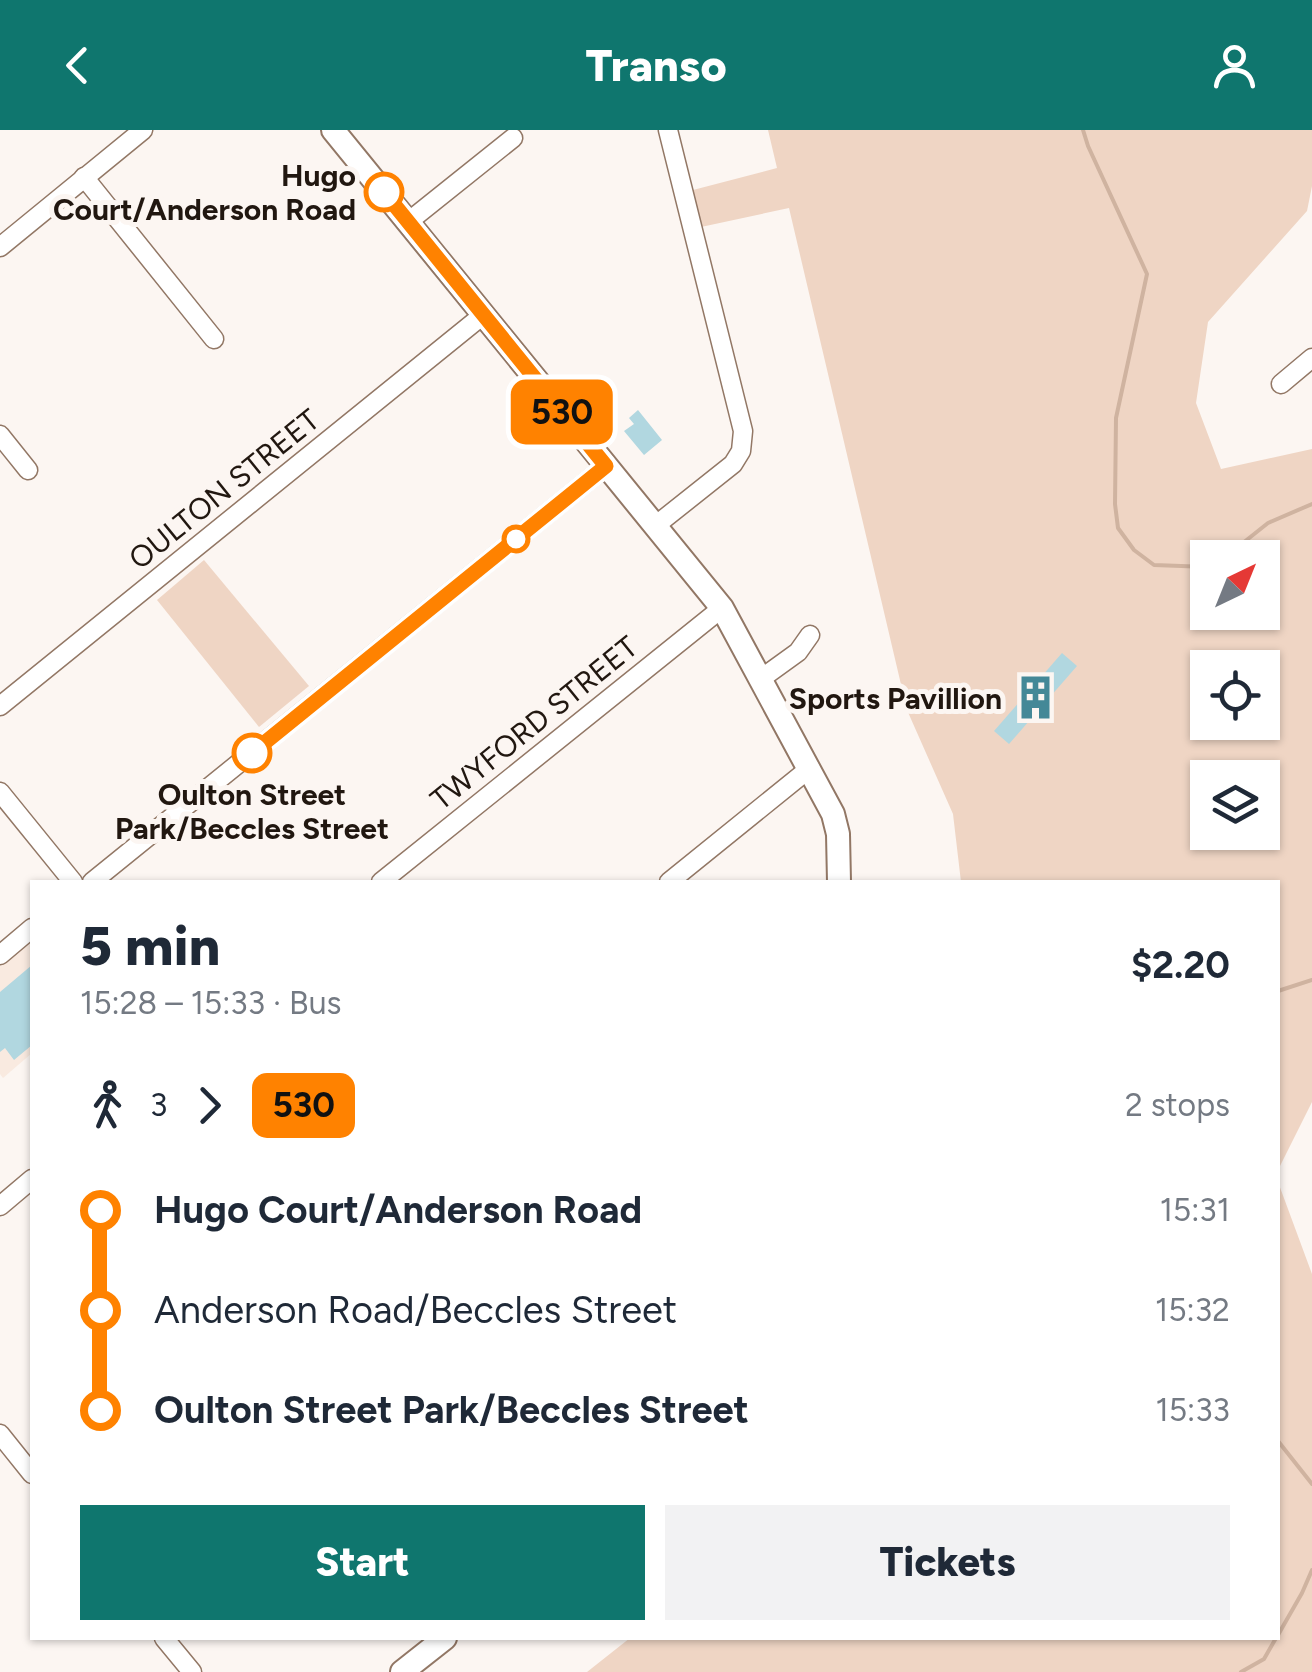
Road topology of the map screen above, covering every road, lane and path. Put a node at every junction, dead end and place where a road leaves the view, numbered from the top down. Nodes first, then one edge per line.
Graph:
1 (142, 130) edge
2 (333, 130) edge
3 (668, 130) edge
4 (513, 138) dead end
5 (84, 178) junction
6 (408, 222) junction
7 (0, 247) edge
8 (484, 314) junction
9 (214, 339) dead end
10 (1312, 358) edge
11 (1281, 384) dead end
12 (0, 435) edge
13 (606, 466) junction
14 (28, 470) dead end
15 (655, 526) junction
16 (722, 608) junction
17 (810, 634) dead end
18 (762, 678) junction
19 (0, 706) edge
20 (810, 768) junction
21 (0, 792) edge
22 (72, 880) edge
23 (94, 880) edge
24 (384, 880) edge
25 (671, 880) edge
26 (839, 880) edge
27 (30, 930) edge
28 (0, 955) edge
29 (30, 1181) edge
30 (0, 1206) edge
31 (0, 1434) edge
32 (30, 1472) edge
33 (166, 1640) edge
34 (433, 1641) edge
35 (192, 1672) edge
36 (402, 1672) edge

1 - 5 street
2 - 6 street
3 - 15 street
4 - 6 street
5 - 7 street
5 - 9 street
6 - 8 street
8 - 13 street
8 - 19 street, OULTON STREET
10 - 11 street
12 - 14 street
13 - 15 street
13 - 23 street
15 - 16 street
16 - 18 street
16 - 24 street, TWYFORD STREET
17 - 18 street
18 - 20 street
20 - 25 street
20 - 26 street
21 - 22 street
27 - 28 street
29 - 30 street
31 - 32 street
33 - 35 street
34 - 36 street

